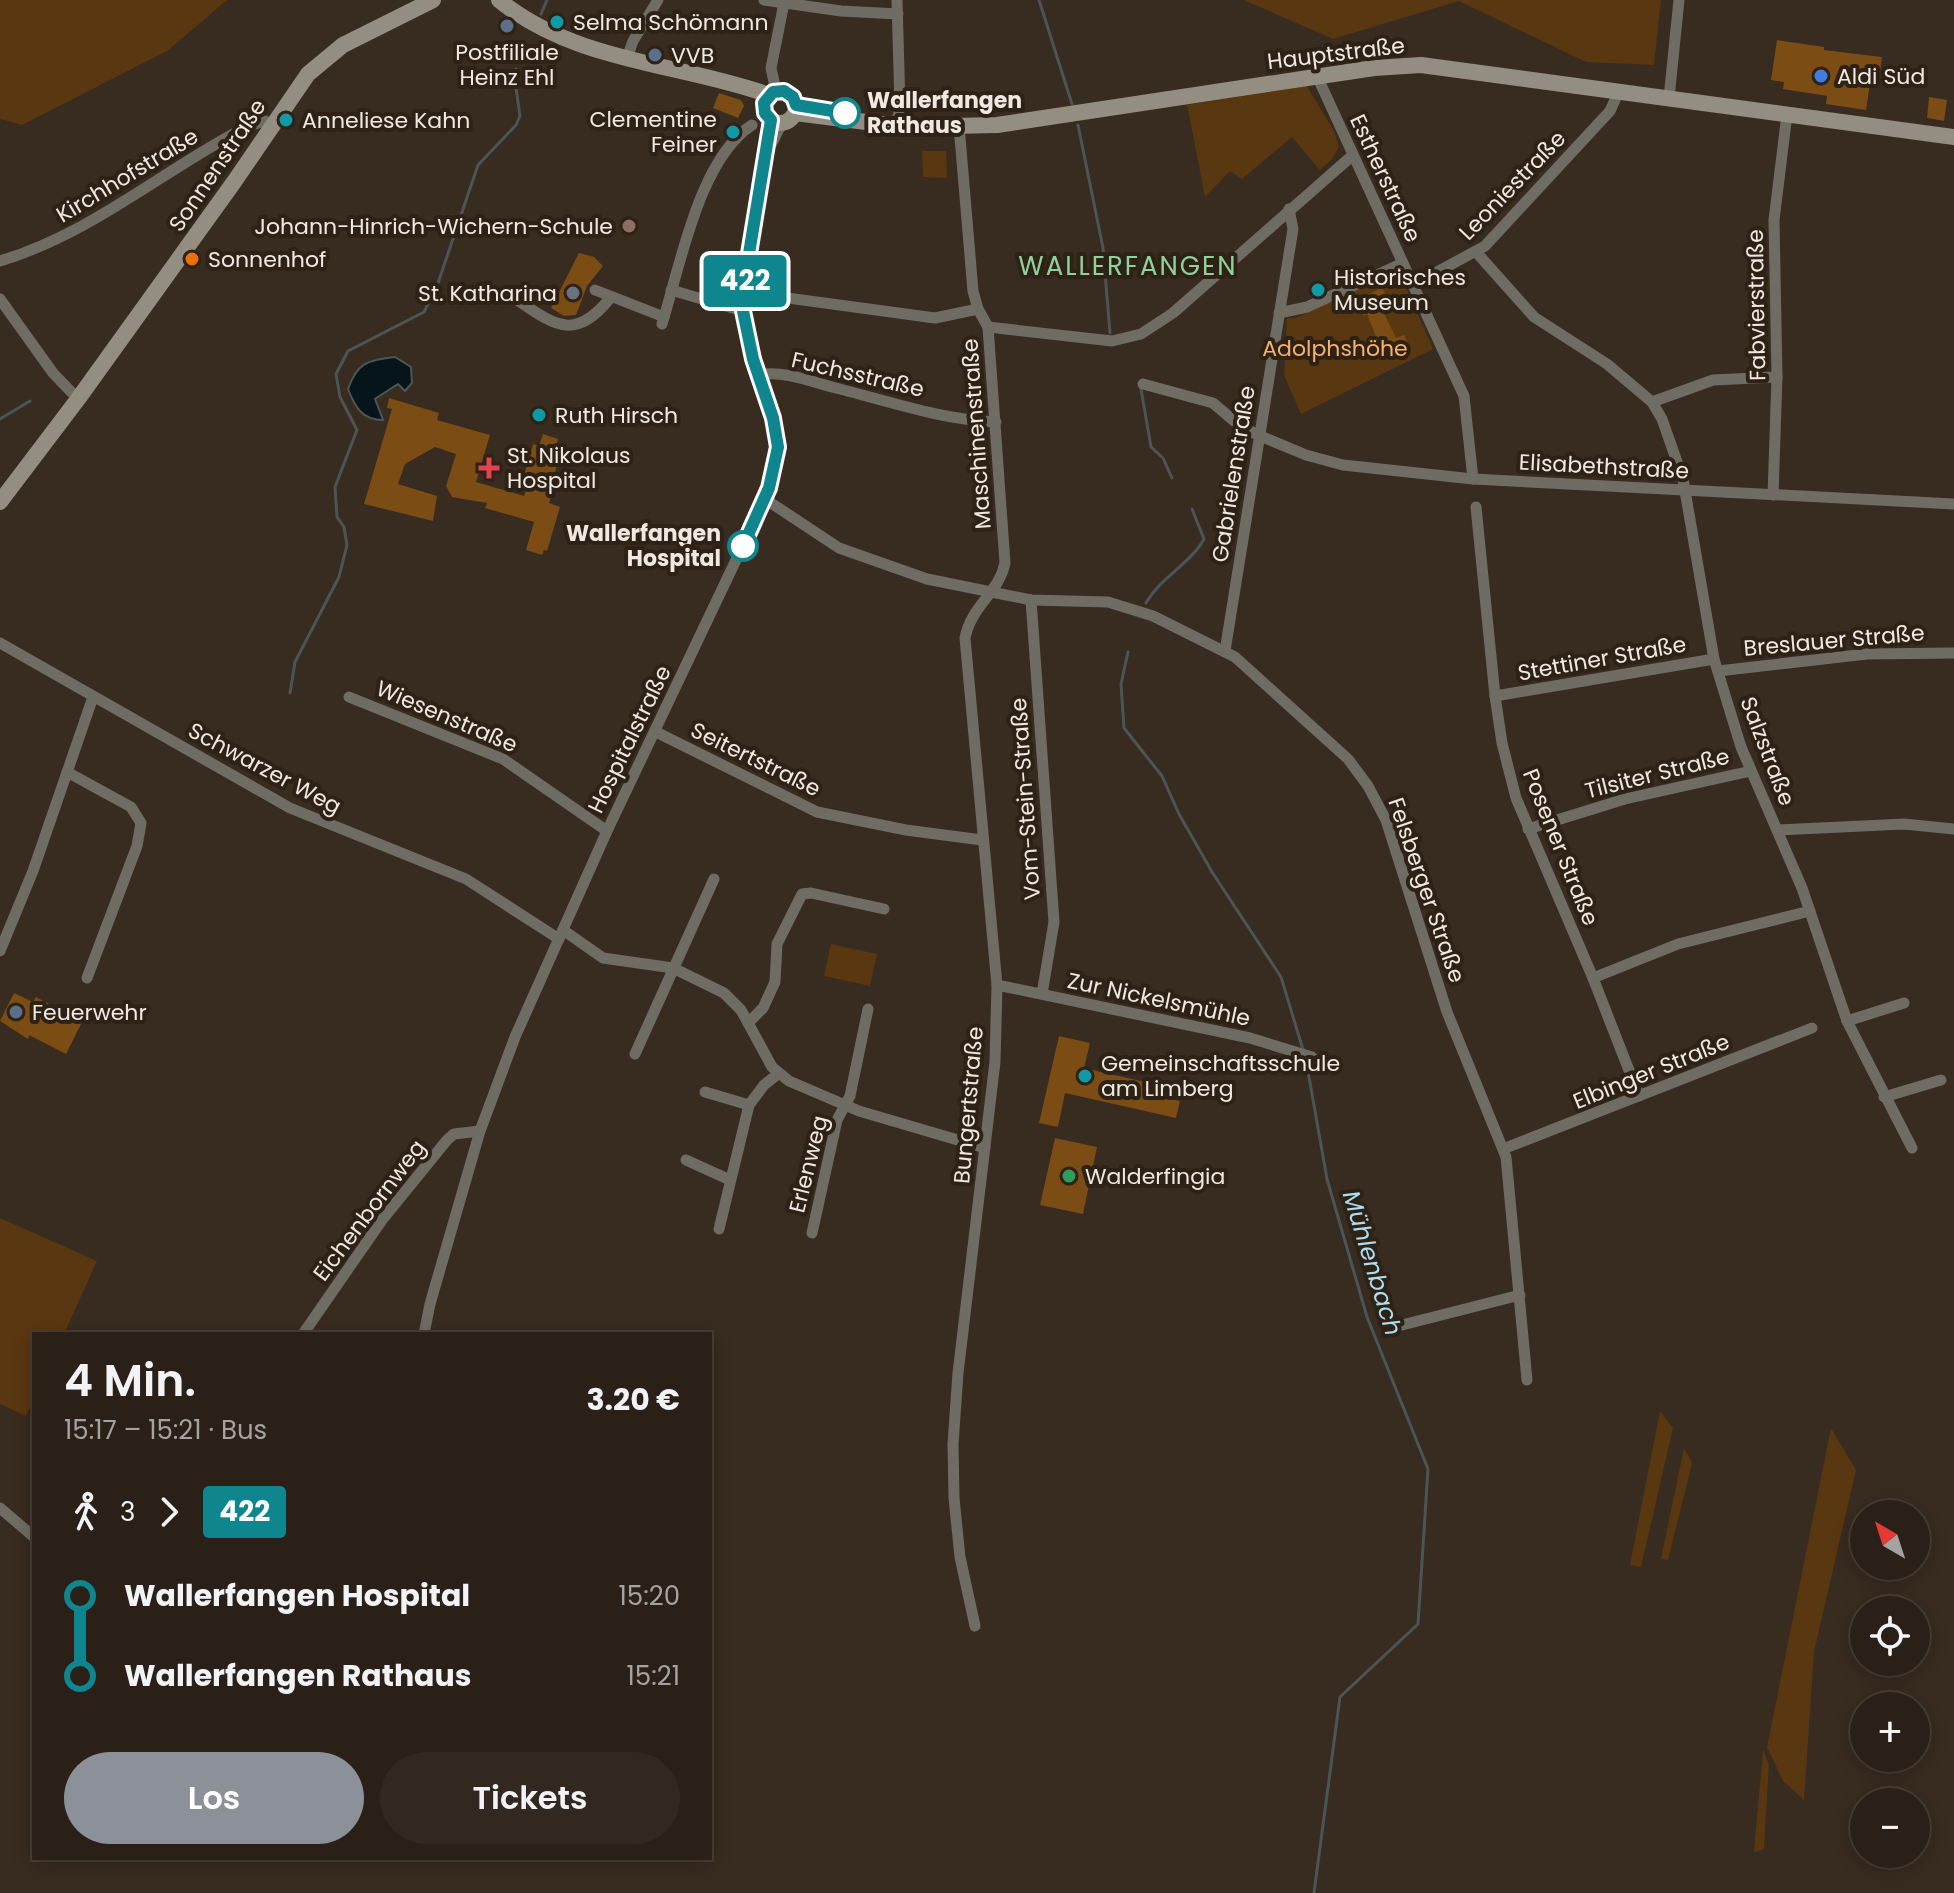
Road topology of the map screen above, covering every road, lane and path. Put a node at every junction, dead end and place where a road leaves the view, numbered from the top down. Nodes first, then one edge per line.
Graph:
1 (433, 0) edge
2 (499, 0) edge
3 (658, 0) edge
4 (764, 0) edge
5 (897, 0) edge
6 (1679, 0) edge
7 (784, 3) junction
8 (898, 14) junction
9 (627, 58) junction
10 (1317, 76) junction
11 (1619, 91) junction
12 (770, 96) junction
13 (1669, 98) junction
14 (1787, 114) junction
15 (786, 115) junction
16 (272, 125) junction
17 (752, 125) dead end
18 (896, 126) junction
19 (959, 126) junction
20 (1954, 137) edge
21 (1353, 155) junction
22 (1289, 209) junction
23 (1477, 253) junction
24 (0, 261) edge
25 (1403, 263) junction
26 (1413, 285) junction
27 (595, 290) dead end
28 (671, 290) junction
29 (744, 292) junction
30 (510, 295) dead end
31 (611, 297) junction
32 (0, 299) edge
33 (978, 309) junction
34 (743, 311) junction
35 (1279, 313) junction
36 (988, 327) junction
37 (759, 375) junction
38 (1777, 377) junction
39 (1143, 384) dead end
40 (78, 399) junction
41 (1652, 402) junction
42 (996, 422) junction
43 (1258, 435) junction
44 (1473, 479) junction
45 (1686, 491) junction
46 (1773, 495) junction
47 (765, 499) junction
48 (0, 502) edge
49 (1954, 504) edge
50 (1476, 507) dead end
51 (989, 594) junction
52 (1031, 600) junction
53 (0, 643) edge
54 (1225, 651) junction
55 (1954, 653) edge
56 (1716, 665) junction
57 (1495, 696) junction
58 (93, 697) junction
59 (349, 697) dead end
60 (656, 732) junction
61 (1751, 771) junction
62 (67, 772) junction
63 (1528, 829) junction
64 (1954, 829) edge
65 (1777, 830) junction
66 (607, 831) junction
67 (982, 840) junction
68 (714, 879) dead end
69 (884, 909) dead end
70 (1810, 911) junction
71 (561, 934) junction
72 (0, 951) edge
73 (673, 968) junction
74 (87, 978) dead end
75 (1593, 978) junction
76 (997, 985) junction
77 (1042, 994) junction
78 (1904, 1003) dead end
79 (868, 1009) dead end
80 (1846, 1018) junction
81 (748, 1023) junction
82 (1812, 1028) dead end
83 (635, 1054) dead end
84 (1312, 1057) dead end
85 (778, 1074) junction
86 (1941, 1080) dead end
87 (705, 1092) dead end
88 (1639, 1096) junction
89 (1884, 1097) junction
90 (844, 1104) junction
91 (749, 1105) junction
92 (480, 1131) junction
93 (985, 1148) junction
94 (1912, 1148) dead end
95 (1503, 1149) junction
96 (686, 1160) dead end
97 (730, 1180) junction
98 (719, 1229) dead end
99 (812, 1233) dead end
100 (1520, 1295) junction
101 (1402, 1325) dead end
102 (307, 1332) edge
103 (424, 1332) edge
104 (1527, 1380) dead end
105 (2, 1509) edge
106 (32, 1535) edge
107 (975, 1626) dead end

1 - 16 main road, Sonnenstraße
2 - 9 main road
3 - 9 street
4 - 7 street
5 - 8 street
6 - 13 street
7 - 8 street
7 - 12 street
8 - 18 street
9 - 12 main road
10 - 11 main road, Hauptstraße
10 - 19 main road, Hauptstraße
10 - 21 street, Estherstraße
11 - 13 main road, Hauptstraße
11 - 23 street, Leoniestraße
12 - 15 main road
12 - 15 main road
13 - 14 main road, Hauptstraße
14 - 20 main road, Hauptstraße
14 - 38 street, Fabvierstraße
15 - 18 main road, Hauptstraße
15 - 29 street, Hospitalstraße
16 - 24 street, Kirchhofstraße
16 - 40 main road, Sonnenstraße
17 - 28 street
18 - 19 main road, Hauptstraße
19 - 33 street, Maschinenstraße
21 - 22 street
21 - 25 street, Estherstraße
22 - 35 street, Gabrielenstraße
22 - 36 street
23 - 26 street, Leoniestraße
23 - 41 street
25 - 26 street, Estherstraße
25 - 35 street
26 - 44 street, Estherstraße
27 - 31 street
28 - 31 street
28 - 34 street
29 - 33 street
29 - 34 street, Hospitalstraße
30 - 31 street
32 - 40 street
33 - 36 street, Maschinenstraße
34 - 37 street, Hospitalstraße
35 - 43 street, Gabrielenstraße
36 - 42 street, Maschinenstraße
37 - 42 street, Fuchsstraße
37 - 47 street, Hospitalstraße
38 - 41 street
38 - 46 street, Fabvierstraße
39 - 43 street, Elisabethstraße
40 - 48 main road, Sonnenstraße
41 - 45 street, Salzstraße
42 - 51 street, Maschinenstraße
43 - 44 street, Elisabethstraße
43 - 54 street, Gabrielenstraße
44 - 45 street, Elisabethstraße
45 - 46 street, Elisabethstraße
45 - 56 street, Salzstraße
46 - 49 street, Elisabethstraße
47 - 51 street, Felsberger Straße
47 - 60 street, Hospitalstraße
50 - 57 street, Posener Straße
51 - 52 street, Felsberger Straße
51 - 67 street, Bungertstraße
52 - 54 street, Felsberger Straße
52 - 77 street, Vom-Stein-Straße
53 - 58 street, Schwarzer Weg
54 - 95 street, Felsberger Straße
55 - 56 street, Breslauer Straße
56 - 57 street, Stettiner Straße
56 - 61 street, Salzstraße
57 - 63 street, Posener Straße
58 - 62 street
58 - 71 street, Schwarzer Weg
59 - 66 street, Wiesenstraße
60 - 66 street, Hospitalstraße
60 - 67 street, Seitertstraße
61 - 63 street, Tilsiter Straße
61 - 65 street, Salzstraße
62 - 72 street
62 - 74 street
63 - 75 street, Posener Straße
64 - 65 street
65 - 70 street, Salzstraße
66 - 71 street, Hospitalstraße
67 - 76 street, Bungertstraße
68 - 73 street
69 - 81 street
70 - 75 street
70 - 80 street, Salzstraße
71 - 73 street, Schwarzer Weg
71 - 92 street, Hospitalstraße
73 - 81 street, Schwarzer Weg
73 - 83 street
75 - 88 street, Posener Straße
76 - 77 street, Zur Nickelsmühle
76 - 93 street, Bungertstraße
77 - 84 street, Zur Nickelsmühle
78 - 80 street
79 - 90 street, Erlenweg
80 - 89 street, Salzstraße
81 - 85 street, Schwarzer Weg
82 - 88 street, Elbinger Straße
85 - 90 street
85 - 91 street
86 - 89 street
87 - 91 street
88 - 95 street, Elbinger Straße
89 - 94 street, Salzstraße
90 - 93 street
90 - 99 street, Erlenweg
91 - 97 street
92 - 102 street, Eichenbornweg
92 - 103 street, Hospitalstraße
93 - 107 street, Bungertstraße
95 - 100 street, Felsberger Straße
96 - 97 street
97 - 98 street
100 - 101 street
100 - 104 street, Felsberger Straße
105 - 106 street

